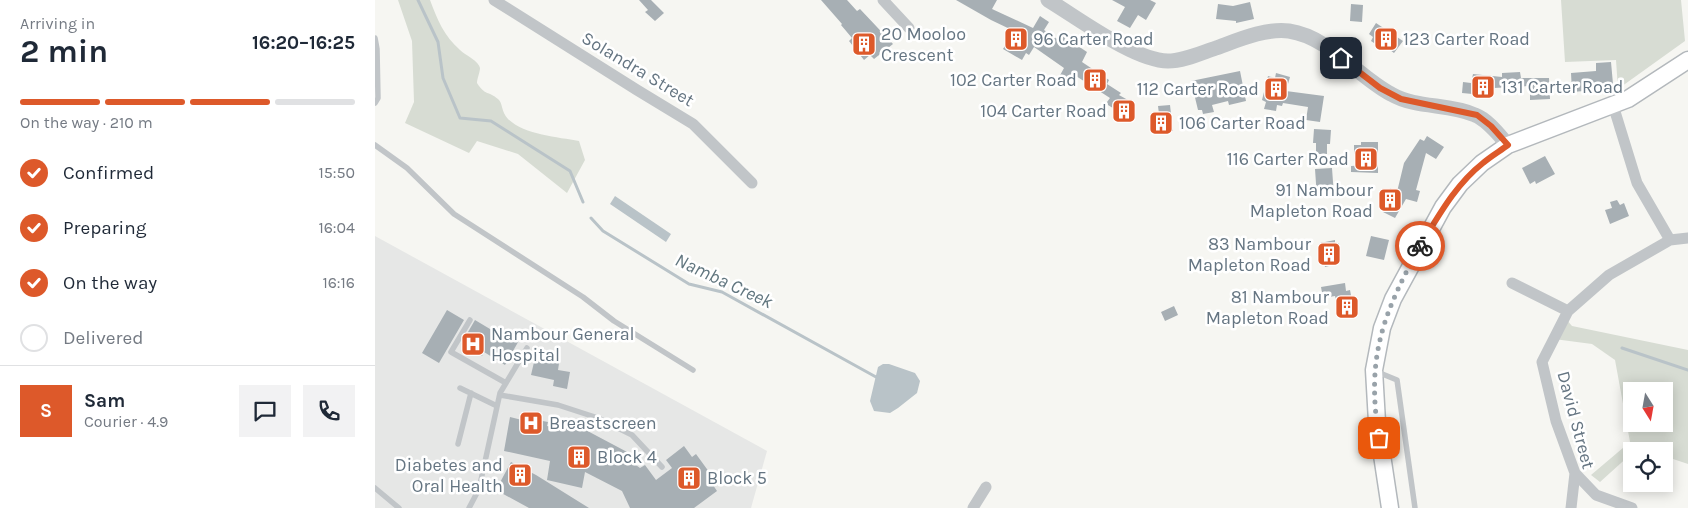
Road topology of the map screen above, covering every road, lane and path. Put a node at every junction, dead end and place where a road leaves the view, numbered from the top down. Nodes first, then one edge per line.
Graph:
1 (494, 0) edge
2 (883, 0) edge
3 (1048, 0) edge
4 (909, 28) dead end
5 (375, 38) edge
6 (1688, 60) edge
7 (375, 103) edge
8 (1613, 105) junction
9 (1508, 145) junction
10 (375, 146) edge
11 (752, 183) dead end
12 (1688, 238) edge
13 (1670, 240) junction
14 (1512, 283) dead end
15 (1568, 311) junction
16 (469, 320) dead end
17 (527, 348) dead end
18 (1374, 369) junction
19 (693, 370) dead end
20 (506, 384) junction
21 (460, 388) dead end
22 (471, 393) junction
23 (500, 396) junction
24 (497, 406) junction
25 (459, 444) dead end
26 (662, 467) dead end
27 (1575, 473) junction
28 (986, 487) dead end
29 (375, 488) edge
30 (399, 508) edge
31 (469, 508) edge
32 (973, 508) edge
33 (1390, 508) edge
34 (1415, 508) edge
35 (1571, 508) edge
36 (1632, 508) edge

1 - 11 street, Solandra Street
2 - 4 street
3 - 9 street
5 - 7 lane
6 - 8 main road
8 - 9 main road
8 - 13 street
9 - 18 main road
10 - 19 lane
12 - 13 street, David Street
13 - 15 street, David Street
14 - 15 street
15 - 27 street, David Street
16 - 20 lane
17 - 20 lane
18 - 33 main road
18 - 34 lane
20 - 23 lane
21 - 22 lane
22 - 24 lane
22 - 25 lane
23 - 24 lane
23 - 26 lane
24 - 31 lane
27 - 35 street, David Street
27 - 36 street
28 - 32 street
29 - 30 lane

